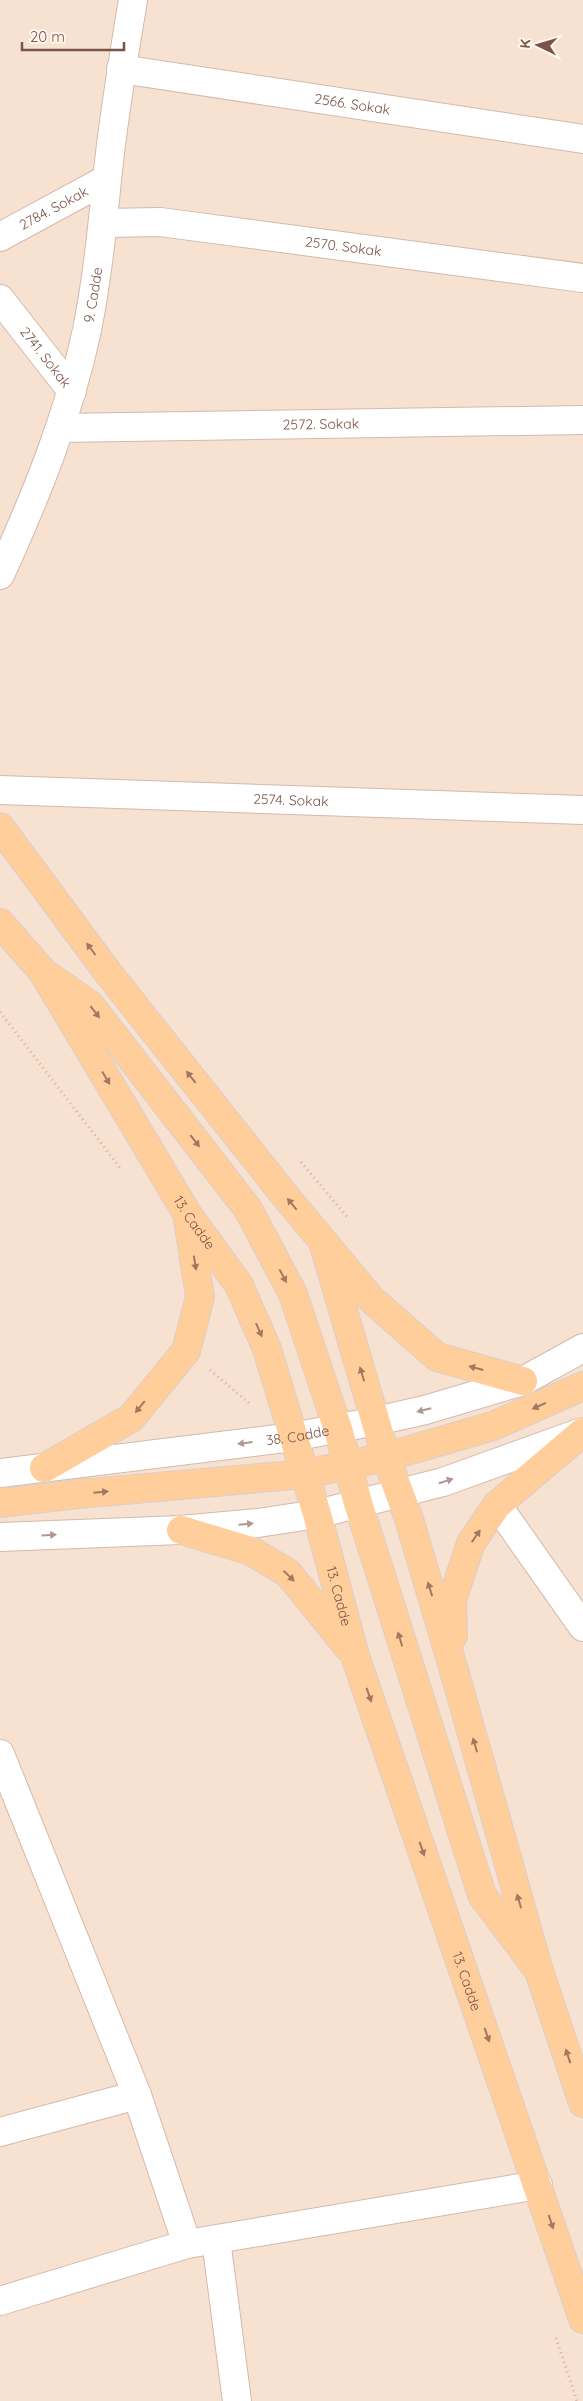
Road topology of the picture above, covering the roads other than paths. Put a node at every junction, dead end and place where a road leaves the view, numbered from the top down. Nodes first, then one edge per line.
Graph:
1 (133, 0) edge
2 (121, 69) junction
3 (583, 139) edge
4 (107, 179) junction
5 (103, 223) junction
6 (0, 237) edge
7 (583, 278) edge
8 (0, 299) edge
9 (72, 391) junction
10 (583, 420) edge
11 (60, 428) junction
12 (0, 575) edge
13 (0, 790) edge
14 (583, 810) edge
15 (0, 827) edge
16 (0, 922) edge
17 (43, 972) junction
18 (188, 1215) junction
19 (323, 1242) junction
20 (583, 1348) edge
21 (523, 1381) junction
22 (583, 1386) edge
23 (376, 1421) junction
24 (338, 1429) junction
25 (583, 1432) edge
26 (293, 1437) junction
27 (386, 1457) junction
28 (348, 1465) junction
29 (44, 1468) junction
30 (0, 1474) edge
31 (305, 1474) junction
32 (399, 1493) junction
33 (0, 1503) edge
34 (358, 1503) junction
35 (498, 1506) junction
36 (317, 1514) junction
37 (181, 1530) junction
38 (0, 1537) edge
39 (583, 1627) edge
40 (355, 1656) junction
41 (453, 1667) junction
42 (0, 1754) edge
43 (539, 1971) junction
44 (137, 2095) junction
45 (583, 2103) edge
46 (0, 2132) edge
47 (538, 2185) junction
48 (216, 2240) junction
49 (187, 2244) junction
50 (0, 2301) edge
51 (583, 2319) edge
52 (237, 2401) edge

1 - 2 street, 9. Cadde
2 - 3 street, 2566. Sokak
2 - 4 street, 9. Cadde
4 - 5 street, 9. Cadde
4 - 6 street, 2784. Sokak
5 - 7 street, 2570. Sokak
5 - 9 street, 9. Cadde
8 - 9 street, 2741. Sokak
9 - 11 street, 9. Cadde
10 - 11 street, 2572. Sokak
11 - 12 street, 9. Cadde
13 - 14 street, 2574. Sokak
19 -> 15 main road
16 - 17 main road, 13. Cadde
17 -> 18 main road, 13. Cadde
17 -> 24 main road
18 -> 26 main road, 13. Cadde
18 -> 29 main road
21 -> 19 main road
23 -> 19 main road
20 - 21 street, 38. Cadde
21 -> 23 street, 38. Cadde
22 -> 27 main road
23 - 24 street, 38. Cadde
23 - 27 main road
24 - 26 street, 38. Cadde
24 - 28 main road
32 -> 25 street
25 - 35 main road
26 -> 29 street, 38. Cadde
26 - 31 main road, 13. Cadde
27 - 28 main road
27 - 32 main road
28 - 31 main road
28 - 34 main road
29 - 30 street, 38. Cadde
33 -> 31 main road
31 - 36 main road, 13. Cadde
32 - 34 street
41 -> 32 main road
34 - 36 street
43 -> 34 main road
35 - 39 street
41 -> 35 main road
37 -> 36 street
36 - 40 main road, 13. Cadde
38 -> 37 street
37 -> 40 main road
40 -> 47 main road, 13. Cadde
43 -> 41 main road
42 - 44 street
45 -> 43 main road
44 - 46 street
44 - 49 street
47 - 48 street
47 -> 51 main road, 13. Cadde
48 - 49 street
48 - 52 street
49 - 50 street

